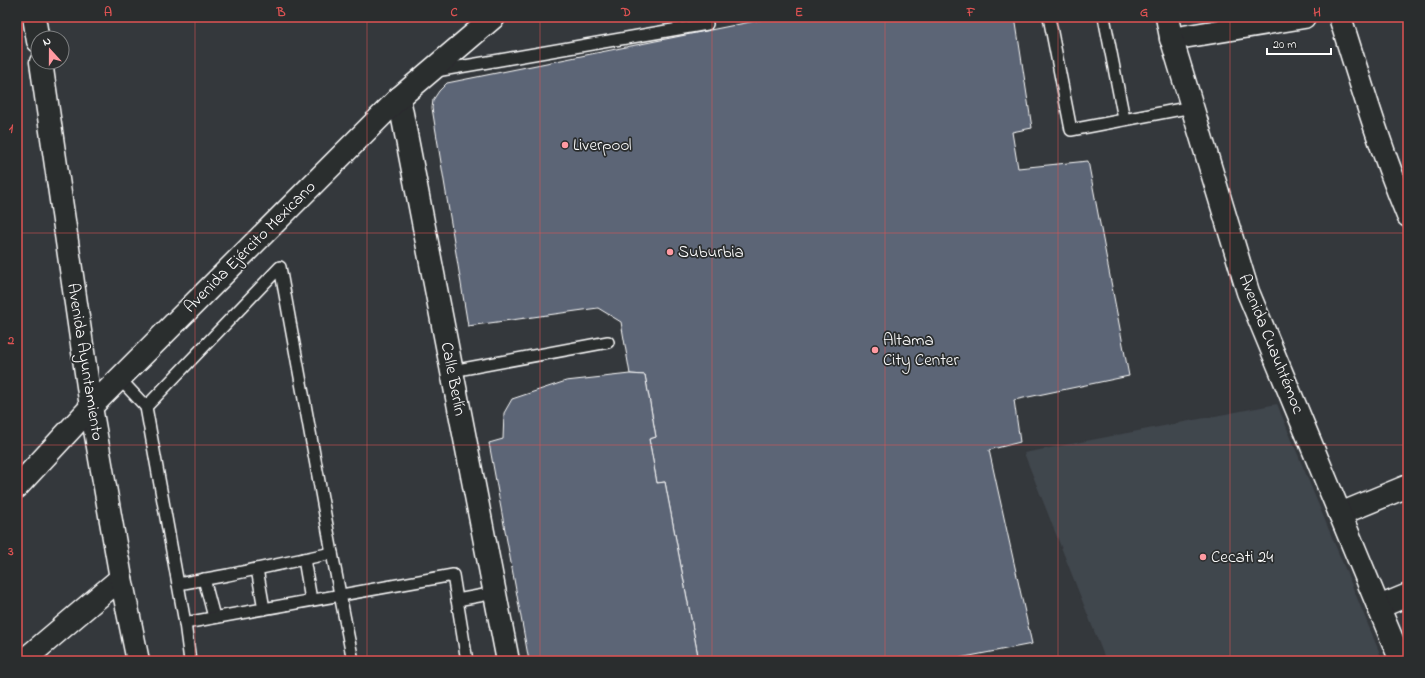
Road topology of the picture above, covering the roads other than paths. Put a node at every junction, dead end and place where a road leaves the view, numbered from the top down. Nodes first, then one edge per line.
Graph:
1 (34, 17) edge
2 (494, 17) edge
3 (705, 17) edge
4 (1049, 17) edge
5 (1104, 17) edge
6 (1167, 17) edge
7 (1304, 17) edge
8 (1340, 17) edge
9 (36, 30) edge
10 (1171, 39) junction
11 (42, 70) edge
12 (428, 73) junction
13 (399, 98) junction
14 (1192, 107) junction
15 (1124, 119) junction
16 (1408, 216) edge
17 (608, 342) dead end
18 (452, 371) junction
19 (119, 378) junction
20 (91, 407) junction
21 (146, 408) junction
22 (1408, 486) edge
23 (17, 487) edge
24 (1340, 514) junction
25 (332, 553) junction
26 (304, 559) junction
27 (257, 569) junction
28 (121, 578) junction
29 (204, 579) junction
30 (178, 584) junction
31 (494, 593) junction
32 (339, 595) junction
33 (1408, 596) edge
34 (311, 600) junction
35 (457, 600) junction
36 (1379, 607) junction
37 (264, 609) junction
38 (214, 617) junction
39 (185, 622) junction
40 (23, 661) edge
41 (138, 661) edge
42 (190, 661) edge
43 (353, 661) edge
44 (467, 661) edge
45 (508, 661) edge
46 (1401, 661) edge

1 - 9 street
2 - 12 street, Avenida Ejército Mexicano
3 - 12 lane
4 - 15 lane
5 - 15 lane
6 - 10 street, Avenida Cuauhtémoc
7 - 10 street
8 - 16 street
10 - 14 street, Avenida Cuauhtémoc
11 - 20 street, Avenida Ayuntamiento
12 - 13 street, Avenida Ejército Mexicano
13 - 18 street, Calle Berlín
13 - 19 street, Avenida Ejército Mexicano
14 - 15 lane
14 - 24 street, Avenida Cuauhtémoc
17 - 18 lane
18 - 31 street, Calle Berlín
19 - 20 street, Avenida Ejército Mexicano
19 - 21 lane
20 - 23 street, Avenida Ejército Mexicano
20 - 28 street, Avenida Ayuntamiento
21 - 25 lane
21 - 30 lane
22 - 24 street
24 - 36 street, Avenida Cuauhtémoc
25 - 26 lane
25 - 32 lane
26 - 27 lane
26 - 34 lane
27 - 29 lane
27 - 37 lane
28 - 40 street
28 - 41 street, Avenida Ayuntamiento
29 - 30 lane
29 - 38 lane
30 - 39 lane
31 - 35 lane
31 - 45 street, Calle Berlín
32 - 34 lane
32 - 35 lane
32 - 43 lane
33 - 36 street
34 - 37 lane
35 - 44 lane
36 - 46 street, Avenida Cuauhtémoc
37 - 38 lane
38 - 39 lane
39 - 42 lane

